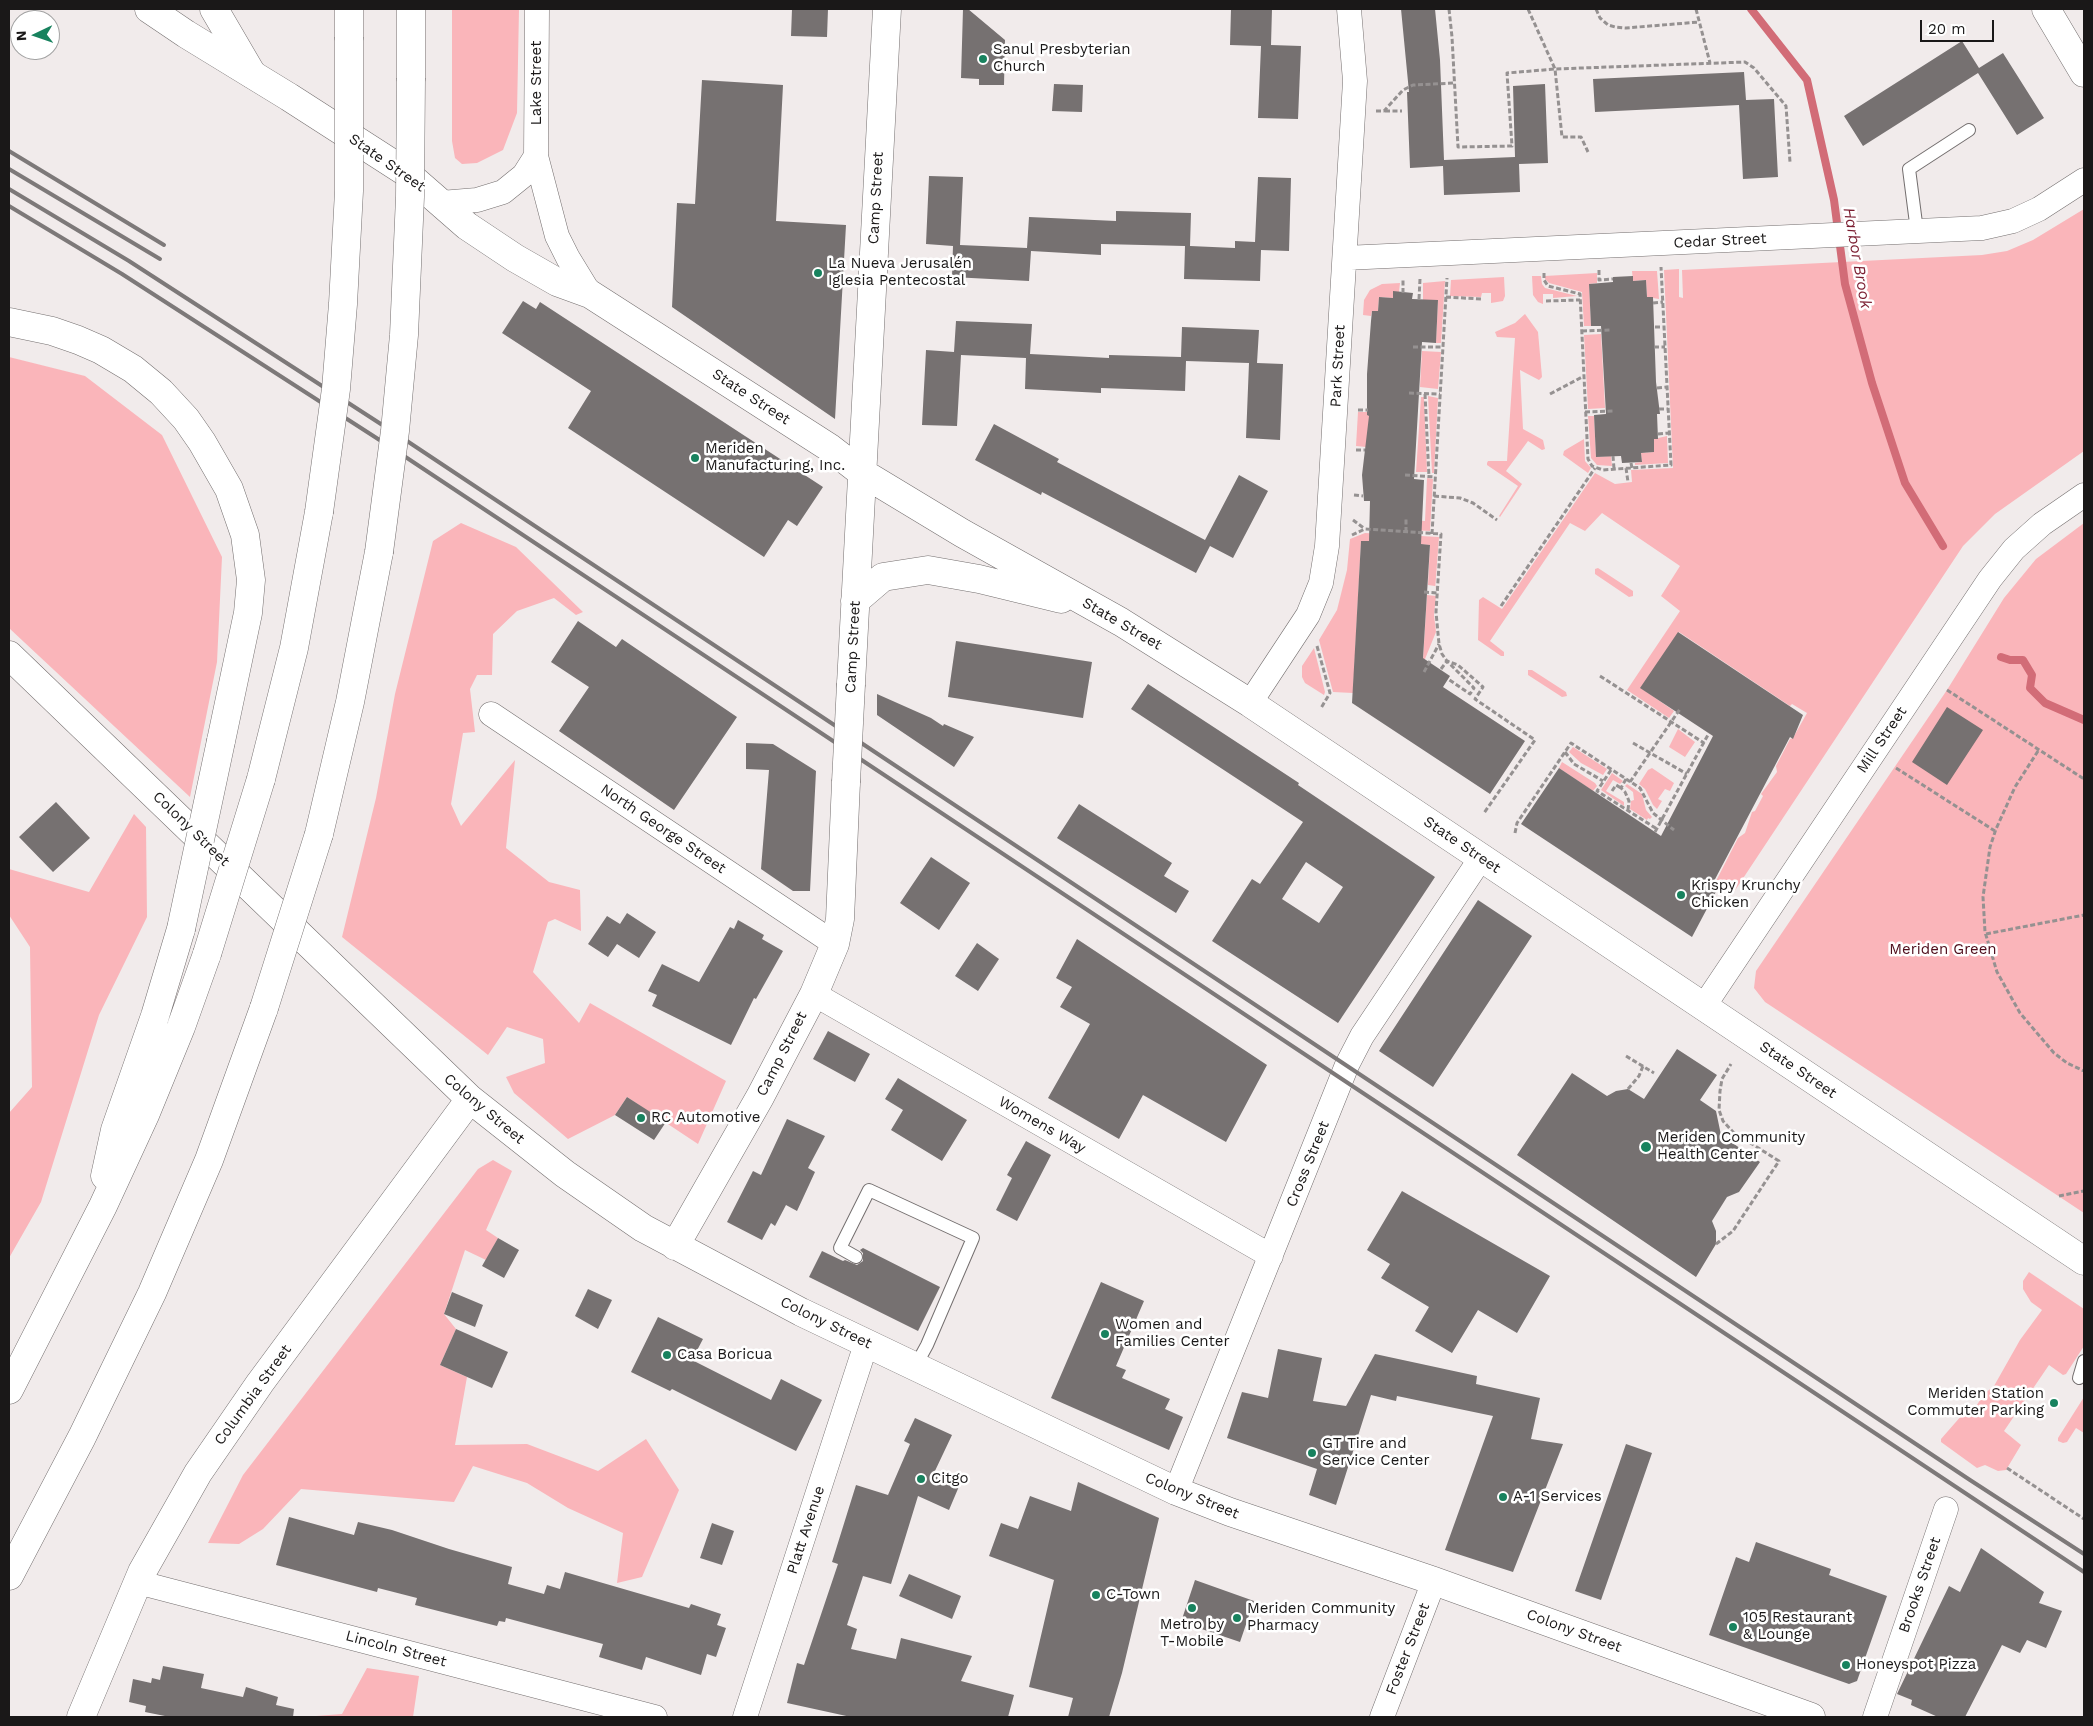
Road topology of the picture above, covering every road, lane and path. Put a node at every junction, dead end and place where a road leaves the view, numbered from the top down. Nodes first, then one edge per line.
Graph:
1 (149, 9) edge
2 (214, 9) edge
3 (349, 9) edge
4 (411, 9) edge
5 (537, 9) edge
6 (886, 9) edge
7 (1349, 9) edge
8 (1448, 9) edge
9 (1528, 9) edge
10 (1596, 9) edge
11 (1696, 9) edge
12 (2046, 9) edge
13 (1699, 22) junction
14 (1710, 62) junction
15 (1555, 69) junction
16 (2084, 73) edge
17 (252, 74) junction
18 (1455, 83) junction
19 (1372, 111) dead end
20 (1384, 111) junction
21 (1402, 111) dead end
22 (1969, 130) dead end
23 (1588, 152) dead end
24 (536, 156) junction
25 (1790, 162) dead end
26 (2084, 180) edge
27 (442, 203) junction
28 (1917, 231) junction
29 (1345, 258) junction
30 (1661, 266) dead end
31 (1599, 270) dead end
32 (1544, 273) dead end
33 (1447, 278) dead end
34 (1420, 279) dead end
35 (1613, 279) dead end
36 (1403, 280) dead end
37 (1402, 293) dead end
38 (590, 294) junction
39 (1446, 297) junction
40 (1419, 299) dead end
41 (1481, 299) dead end
42 (1580, 300) junction
43 (1546, 301) dead end
44 (1653, 302) dead end
45 (1663, 302) junction
46 (9, 322) edge
47 (1656, 327) dead end
48 (1664, 327) junction
49 (1610, 330) dead end
50 (1582, 331) junction
51 (1413, 347) dead end
52 (1443, 347) junction
53 (1665, 347) junction
54 (1654, 348) dead end
55 (1584, 376) junction
56 (1667, 387) junction
57 (1657, 388) dead end
58 (1409, 393) dead end
59 (1425, 394) junction
60 (1440, 394) junction
61 (1550, 394) dead end
62 (1659, 409) dead end
63 (1668, 409) junction
64 (1615, 411) dead end
65 (1585, 412) junction
66 (1669, 433) junction
67 (1658, 434) dead end
68 (1614, 456) dead end
69 (1632, 463) dead end
70 (1595, 468) junction
71 (1626, 468) junction
72 (1632, 468) junction
73 (1614, 469) junction
74 (861, 472) junction
75 (1405, 475) dead end
76 (1429, 477) junction
77 (1435, 477) junction
78 (1628, 482) dead end
79 (2084, 495) edge
80 (1434, 496) junction
81 (1348, 516) dead end
82 (1406, 517) dead end
83 (1497, 520) dead end
84 (1364, 529) junction
85 (1406, 532) junction
86 (1432, 534) junction
87 (1347, 537) dead end
88 (1424, 592) dead end
89 (1437, 593) junction
90 (855, 601) junction
91 (1501, 606) dead end
92 (1093, 607) junction
93 (1315, 638) dead end
94 (1439, 644) junction
95 (9, 655) edge
96 (1447, 661) junction
97 (1441, 669) dead end
98 (1424, 672) dead end
99 (1600, 676) dead end
100 (1448, 679) dead end
101 (1947, 690) dead end
102 (1250, 703) junction
103 (1321, 708) dead end
104 (1680, 709) dead end
105 (491, 714) dead end
106 (1671, 722) junction
107 (1709, 733) dead end
108 (1704, 742) junction
109 (1634, 743) dead end
110 (2038, 751) junction
111 (1565, 752) junction
112 (1650, 753) junction
113 (1896, 768) dead end
114 (1612, 770) junction
115 (1687, 774) junction
116 (2084, 779) edge
117 (1603, 781) junction
118 (1628, 781) junction
119 (1621, 788) junction
120 (1612, 791) dead end
121 (1628, 810) junction
122 (1484, 813) dead end
123 (1662, 820) junction
124 (1674, 830) dead end
125 (1995, 831) junction
126 (1515, 832) dead end
127 (1481, 858) junction
128 (2084, 915) edge
129 (1986, 934) junction
130 (835, 944) junction
131 (814, 994) junction
132 (1704, 1006) junction
133 (1626, 1056) dead end
134 (1731, 1064) dead end
135 (1643, 1066) junction
136 (2084, 1071) edge
137 (1654, 1073) dead end
138 (1628, 1089) dead end
139 (470, 1099) junction
140 (2084, 1191) edge
141 (2059, 1196) dead end
142 (103, 1206) junction
143 (1716, 1244) dead end
144 (675, 1246) junction
145 (1271, 1256) junction
146 (856, 1257) dead end
147 (2084, 1261) edge
148 (866, 1344) junction
149 (2084, 1361) edge
150 (915, 1367) junction
151 (2082, 1377) edge
152 (9, 1390) edge
153 (2007, 1468) dead end
154 (1176, 1491) junction
155 (1946, 1509) dead end
156 (2084, 1519) edge
157 (9, 1576) edge
158 (1434, 1580) junction
159 (137, 1582) junction
160 (81, 1717) edge
161 (655, 1717) edge
162 (745, 1717) edge
163 (1382, 1717) edge
164 (1811, 1717) edge
165 (1875, 1717) edge

1 - 17 main road, State Street
2 - 17 main road
3 - 142 main road, bridge
4 - 157 main road, bridge
5 - 24 street, Lake Street
6 - 74 main road, Camp Street
7 - 29 street, Park Street
8 - 18 path
9 - 15 path
10 - 13 path
11 - 13 path
12 - 16 main road
13 - 14 path
14 - 15 path
14 - 25 path
15 - 18 path
15 - 23 path
17 - 27 main road, State Street
18 - 20 path
19 - 20 path
20 - 21 path
22 - 28 lane
24 - 27 street
24 - 38 street, Lake Street
26 - 28 street, Cedar Street
27 - 38 main road, State Street
28 - 29 street, Cedar Street
29 - 102 street, Park Street
30 - 45 path
31 - 35 path
32 - 42 path
33 - 39 path
34 - 40 path
36 - 37 path
38 - 74 main road, State Street
39 - 41 path
39 - 52 path
42 - 43 path
42 - 50 path
44 - 45 path
45 - 48 path
46 - 142 main road, bridge
47 - 48 path
48 - 53 path
49 - 50 path
50 - 55 path
51 - 52 path
52 - 60 path
53 - 54 path
53 - 56 path
55 - 61 path
55 - 65 path
56 - 57 path
56 - 63 path
58 - 59 path
59 - 60 path
59 - 76 path
60 - 77 path
62 - 63 path
63 - 66 path
64 - 65 path
65 - 70 path
66 - 67 path
66 - 72 path
68 - 73 path
69 - 72 path
70 - 73 path
70 - 91 path
71 - 72 path
71 - 73 path
71 - 78 path
74 - 90 main road, Camp Street
74 - 92 main road, State Street
75 - 76 path
76 - 77 path
77 - 80 path
79 - 132 street, Mill Street
80 - 83 path
80 - 86 path
81 - 84 path
82 - 85 path
84 - 85 path
84 - 87 path
85 - 86 path
86 - 89 path
88 - 89 path
89 - 94 path
90 - 92 main road
90 - 130 main road, Camp Street, bridge
92 - 102 main road, State Street
93 - 103 path
94 - 96 path
94 - 98 path
95 - 139 main road, Colony Street
96 - 97 path
96 - 100 path
96 - 122 path
99 - 106 path
101 - 110 path
102 - 127 main road, State Street
104 - 106 path
105 - 130 street, North George Street
106 - 108 path
106 - 112 path
107 - 108 path
108 - 115 path
109 - 112 path
110 - 116 path
110 - 125 path
111 - 114 path
111 - 117 path
111 - 126 path
112 - 115 path
112 - 118 path
113 - 125 path
114 - 117 path
114 - 118 path
115 - 123 path
117 - 121 path
118 - 119 path
118 - 123 path
119 - 120 path
119 - 121 path
121 - 123 path
123 - 124 path
125 - 129 path
127 - 132 main road, State Street
127 - 145 street, Cross Street
128 - 129 path
129 - 136 path
130 - 131 main road, Camp Street
131 - 144 main road, Camp Street
131 - 145 street, Womens Way
132 - 147 main road, State Street
133 - 135 path
134 - 143 path
135 - 137 path
135 - 138 path
139 - 144 main road, Colony Street
139 - 159 main road, Columbia Street
140 - 141 path
142 - 152 main road
144 - 148 main road, Colony Street
145 - 154 street, Cross Street
146 - 150 lane
148 - 150 main road, Colony Street
148 - 162 street, Platt Avenue
149 - 151 lane
150 - 154 main road, Colony Street
153 - 156 path
154 - 158 main road, Colony Street
155 - 165 street, Brooks Street
158 - 163 street, Foster Street
158 - 164 main road, Colony Street
159 - 160 main road, Columbia Street
159 - 161 street, Lincoln Street

